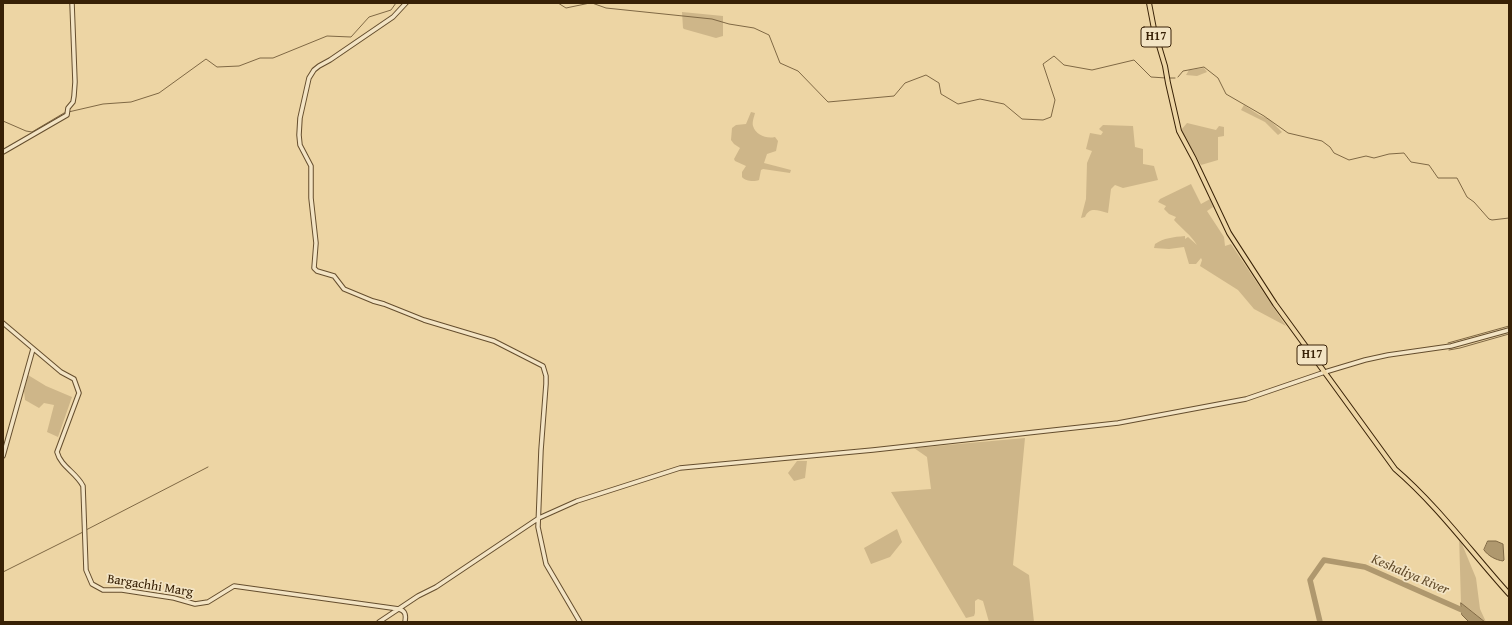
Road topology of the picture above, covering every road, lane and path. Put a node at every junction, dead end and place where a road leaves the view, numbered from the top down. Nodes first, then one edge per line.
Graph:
1 (72, 3) edge
2 (406, 3) edge
3 (1149, 3) edge
4 (3, 152) edge
5 (3, 323) edge
6 (1509, 330) edge
7 (33, 349) junction
8 (1325, 372) junction
9 (3, 456) edge
10 (539, 518) junction
11 (1509, 594) edge
12 (399, 610) junction
13 (379, 622) edge
14 (405, 622) edge
15 (580, 622) edge

1 - 4 street
2 - 10 street
3 - 8 main road, H17
5 - 7 street, Bargachhi Marg
6 - 8 street
7 - 9 street
7 - 12 street, Bargachhi Marg
8 - 10 street
8 - 11 main road, H17
10 - 12 street
10 - 15 street
12 - 13 street
12 - 14 street

